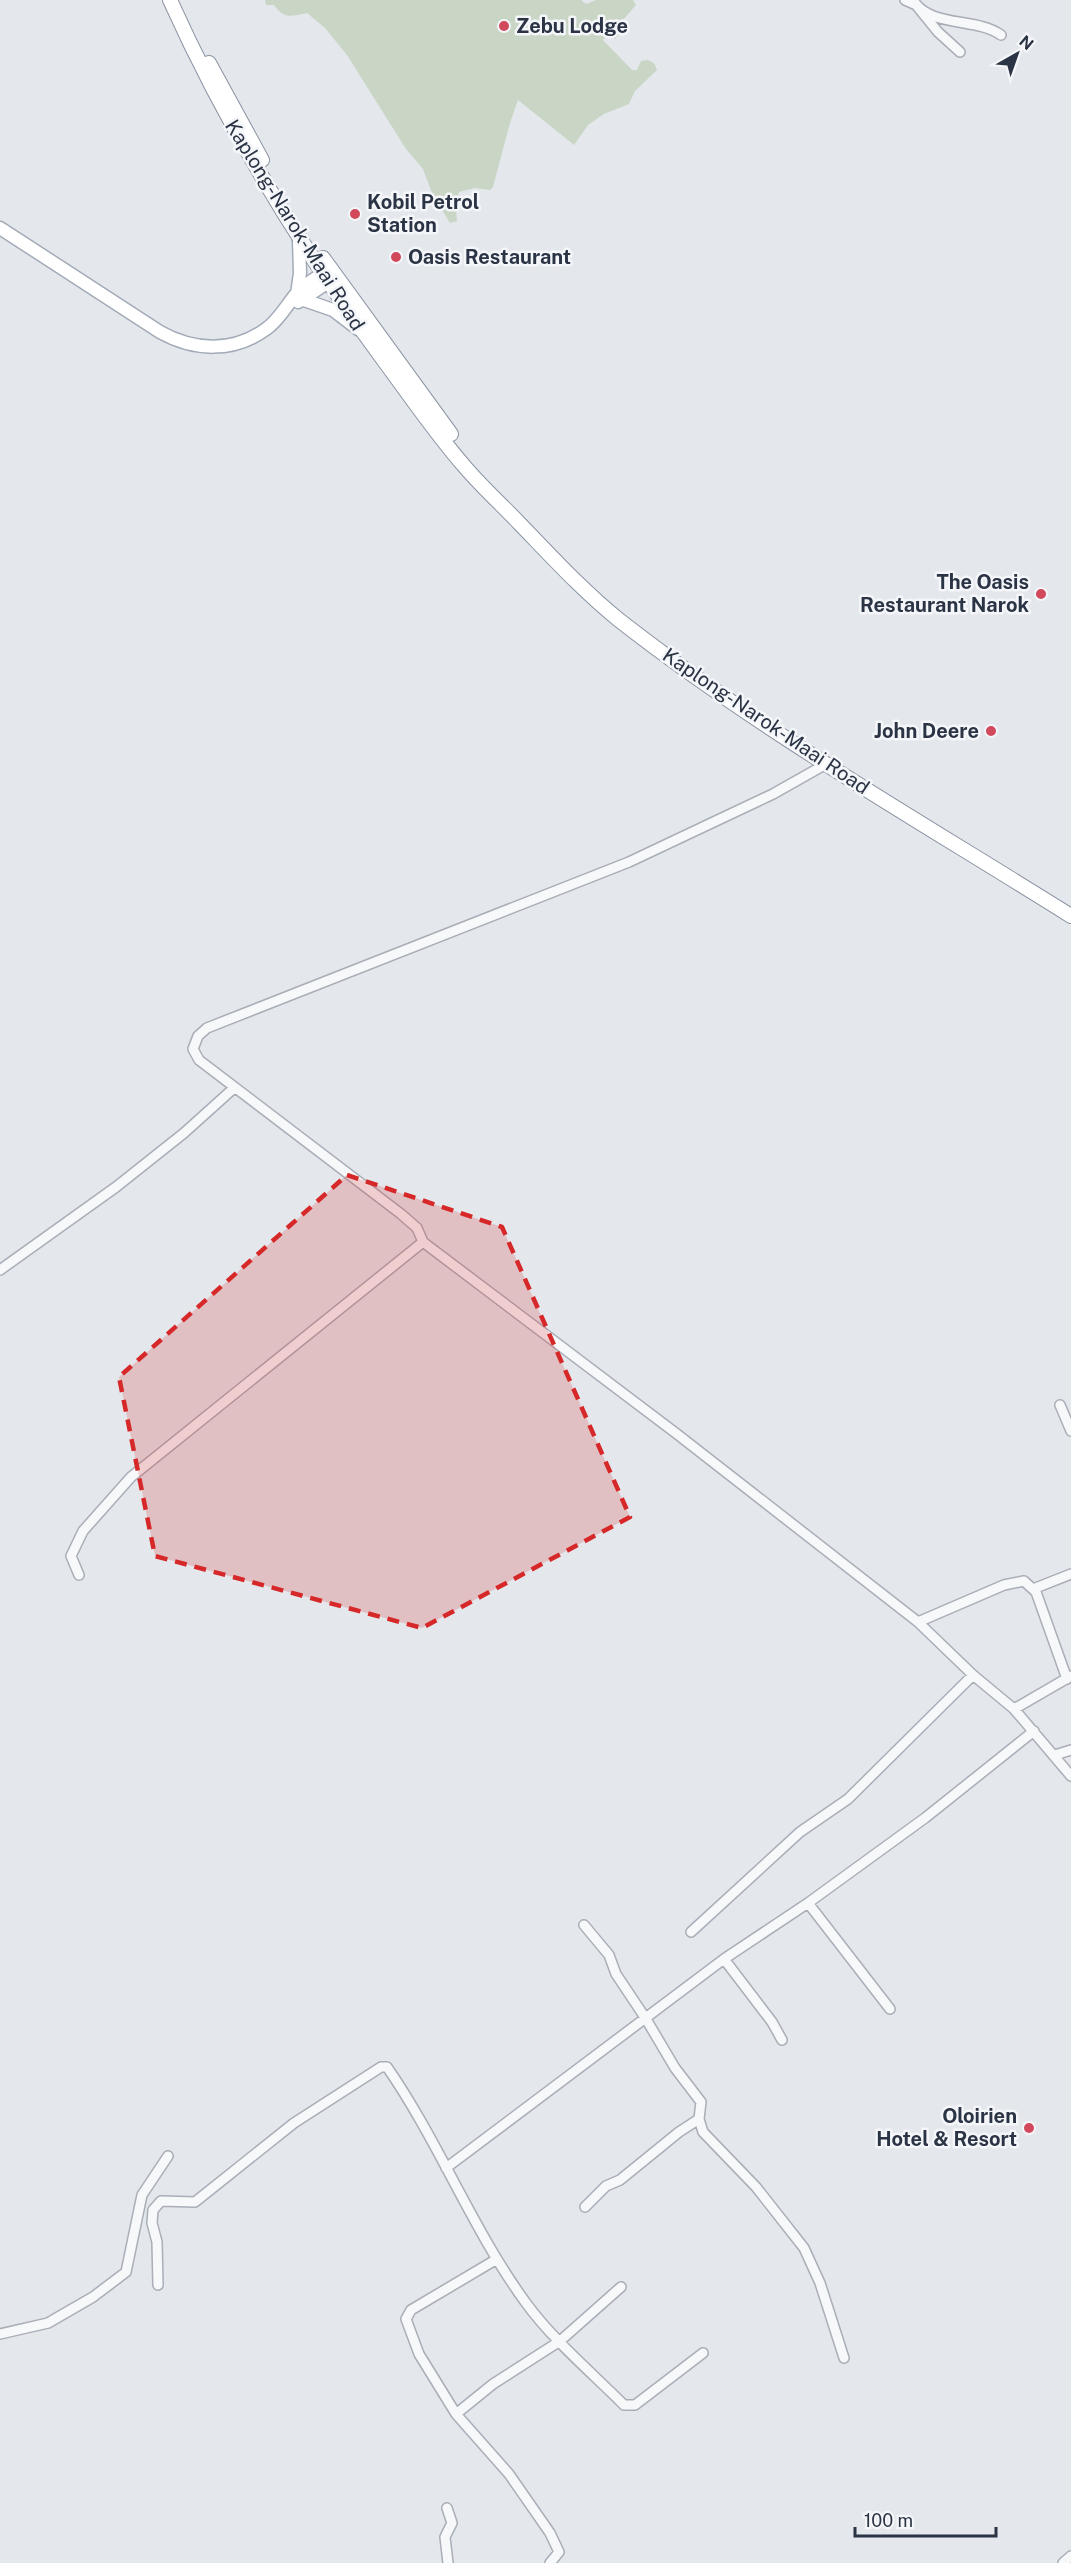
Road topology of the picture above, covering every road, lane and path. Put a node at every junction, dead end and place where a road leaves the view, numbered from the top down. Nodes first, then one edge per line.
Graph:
1 (170, 0) edge
2 (178, 0) edge
3 (905, 0) edge
4 (914, 3) edge
5 (1001, 35) dead end
6 (960, 52) dead end
7 (0, 228) edge
8 (299, 240) junction
9 (329, 275) junction
10 (300, 297) junction
11 (364, 334) junction
12 (464, 466) junction
13 (826, 764) junction
14 (1071, 916) edge
15 (234, 1088) junction
16 (423, 1242) junction
17 (0, 1270) edge
18 (1060, 1405) dead end
19 (1071, 1431) edge
20 (1071, 1574) edge
21 (79, 1575) dead end
22 (1033, 1589) junction
23 (918, 1622) junction
24 (973, 1675) junction
25 (1069, 1678) edge
26 (1014, 1709) junction
27 (1034, 1731) junction
28 (1071, 1750) edge
29 (1055, 1755) junction
30 (1071, 1776) edge
31 (808, 1903) junction
32 (584, 1925) dead end
33 (691, 1932) dead end
34 (724, 1959) junction
35 (890, 2009) dead end
36 (646, 2019) junction
37 (782, 2040) dead end
38 (699, 2119) junction
39 (168, 2156) dead end
40 (446, 2168) junction
41 (585, 2207) dead end
42 (497, 2259) junction
43 (158, 2285) dead end
44 (621, 2287) dead end
45 (0, 2334) edge
46 (560, 2341) junction
47 (703, 2353) dead end
48 (844, 2358) dead end
49 (456, 2414) junction
50 (447, 2508) dead end
51 (1071, 2556) edge
52 (448, 2563) edge
53 (549, 2563) edge
54 (1063, 2563) edge

1 - 8 highway, Kaplong-Narok-Maai Road
2 - 9 highway, Kaplong-Narok-Maai Road
3 - 4 street
4 - 5 street
4 - 6 street
7 - 10 main road
8 - 9 highway, Kaplong-Narok-Maai Road
8 - 10 main road
9 - 10 main road
9 - 11 highway, Kaplong-Narok-Maai Road
9 - 12 highway, Kaplong-Narok-Maai Road
10 - 11 main road
11 - 12 highway, Kaplong-Narok-Maai Road
12 - 13 highway, Kaplong-Narok-Maai Road
13 - 14 highway, Kaplong-Narok-Maai Road
13 - 15 street
15 - 16 street
15 - 17 street
16 - 21 street
16 - 23 street
18 - 19 street
20 - 22 street
22 - 23 street
22 - 25 street
23 - 24 street
24 - 26 street
24 - 33 street
25 - 26 street
26 - 27 street
27 - 29 street
27 - 31 street
28 - 29 street
29 - 30 street
31 - 34 street
31 - 35 street
32 - 36 street
34 - 36 street
34 - 37 street
36 - 38 street
36 - 40 street
38 - 41 street
38 - 48 street
39 - 45 street
40 - 42 street
40 - 43 street
42 - 46 street
42 - 49 street
44 - 46 street
46 - 47 street
46 - 49 street
49 - 53 street
50 - 52 street
51 - 54 street

